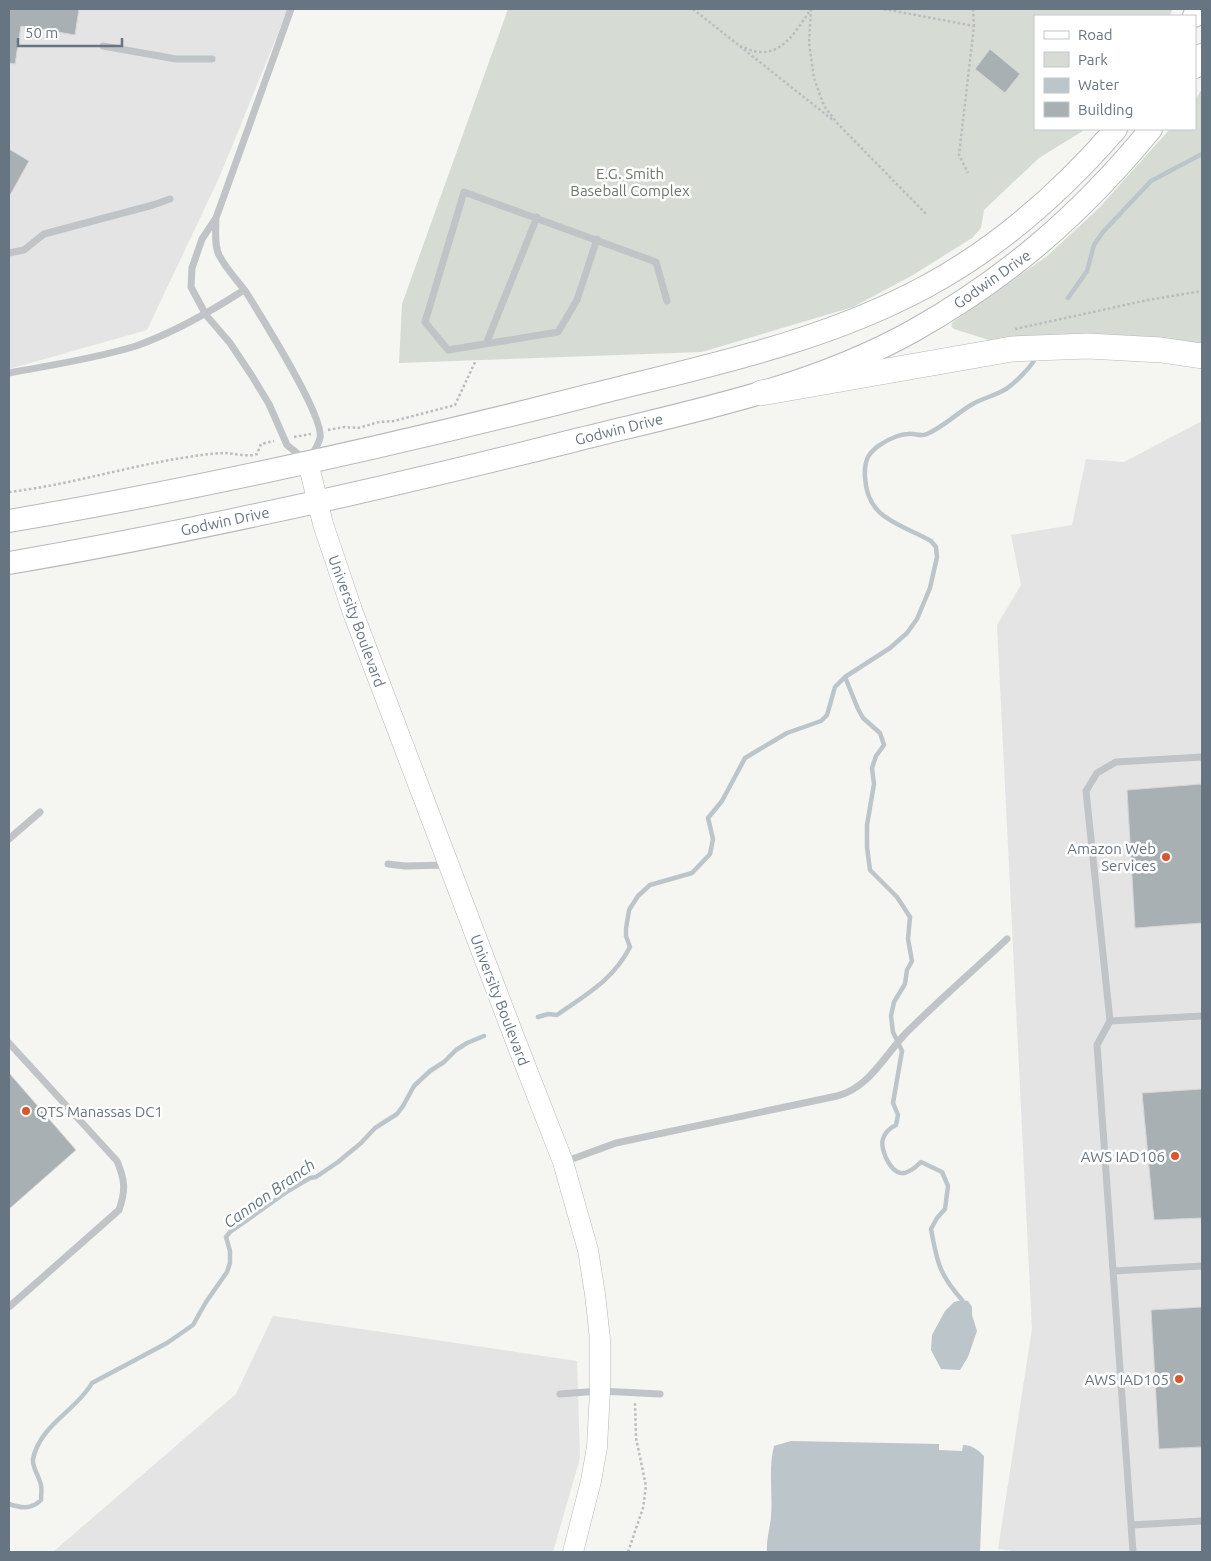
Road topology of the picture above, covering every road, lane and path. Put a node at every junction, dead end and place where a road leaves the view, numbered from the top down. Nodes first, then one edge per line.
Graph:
1 (291, 9) edge
2 (693, 9) edge
3 (884, 9) edge
4 (973, 9) edge
5 (811, 10) edge
6 (974, 26) junction
7 (737, 45) junction
8 (103, 46) dead end
9 (212, 59) dead end
10 (837, 123) junction
11 (1115, 130) edge
12 (1150, 130) edge
13 (968, 173) dead end
14 (170, 199) dead end
15 (927, 215) dead end
16 (537, 217) junction
17 (216, 218) junction
18 (597, 239) junction
19 (9, 253) edge
20 (244, 290) junction
21 (1202, 291) edge
22 (667, 301) dead end
23 (206, 314) junction
24 (1007, 331) dead end
25 (486, 344) junction
26 (1202, 356) edge
27 (476, 360) dead end
28 (9, 373) edge
29 (761, 393) junction
30 (319, 432) junction
31 (285, 439) junction
32 (308, 462) junction
33 (9, 492) edge
34 (318, 501) junction
35 (9, 521) edge
36 (9, 563) edge
37 (1202, 756) edge
38 (40, 812) dead end
39 (9, 839) edge
40 (388, 864) dead end
41 (448, 865) junction
42 (1008, 939) dead end
43 (1202, 1016) edge
44 (1110, 1021) junction
45 (9, 1043) edge
46 (563, 1162) junction
47 (1202, 1266) edge
48 (1114, 1271) junction
49 (9, 1307) edge
50 (600, 1391) junction
51 (635, 1393) junction
52 (560, 1394) dead end
53 (660, 1394) dead end
54 (1202, 1521) edge
55 (1132, 1525) junction
56 (573, 1552) edge
57 (628, 1552) edge
58 (1133, 1552) edge

1 - 17 lane
2 - 7 path
3 - 6 path
4 - 6 path
5 - 7 path
5 - 10 path
6 - 13 path
7 - 10 path
8 - 9 lane
10 - 15 path
11 - 32 main road, Godwin Drive
12 - 29 main road, Godwin Drive
14 - 19 lane
16 - 18 lane
16 - 25 lane
16 - 25 lane
17 - 20 lane
17 - 23 lane
18 - 22 lane
18 - 25 lane
20 - 23 lane
20 - 30 lane
21 - 24 path
23 - 28 lane
23 - 31 lane
26 - 29 highway
27 - 30 path
29 - 34 main road, Godwin Drive
30 - 31 path
30 - 32 lane
31 - 32 lane
31 - 33 path
32 - 34 main road, University Boulevard
32 - 35 main road, Godwin Drive
34 - 36 main road, Godwin Drive
34 - 41 main road, University Boulevard
37 - 44 lane
38 - 39 lane
40 - 41 lane
41 - 46 main road, University Boulevard
42 - 46 lane
43 - 44 lane
44 - 48 lane
45 - 49 lane
46 - 50 main road, University Boulevard
47 - 48 lane
48 - 55 lane
50 - 51 lane
50 - 52 lane
50 - 56 main road, University Boulevard
51 - 53 lane
51 - 57 path
54 - 55 lane
55 - 58 lane

